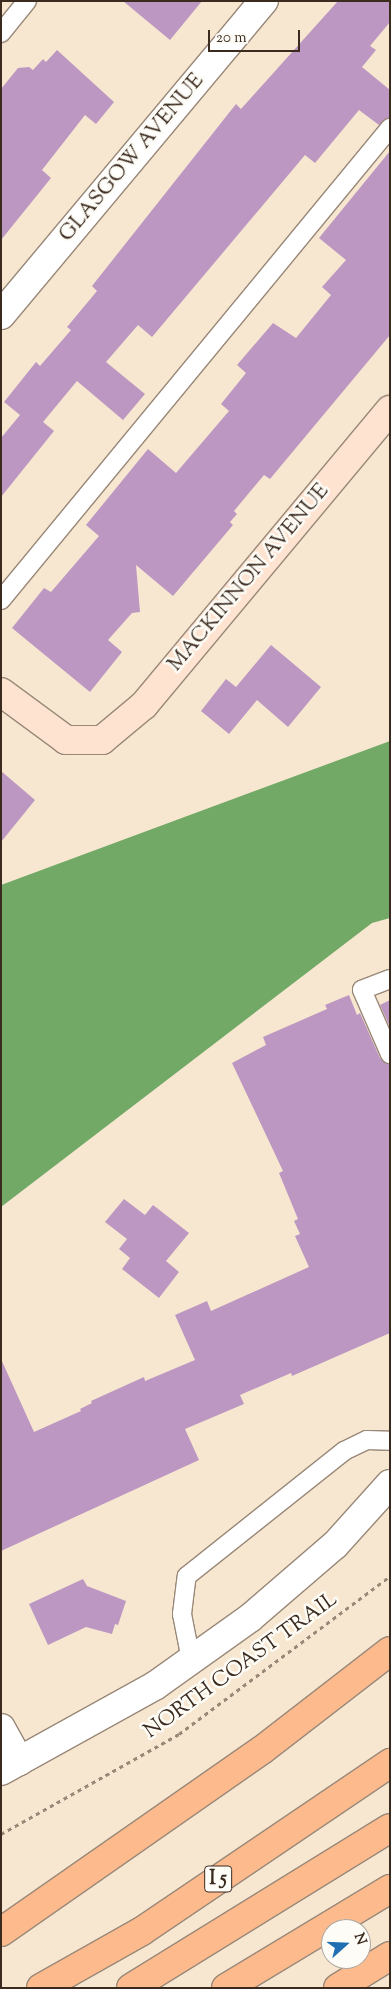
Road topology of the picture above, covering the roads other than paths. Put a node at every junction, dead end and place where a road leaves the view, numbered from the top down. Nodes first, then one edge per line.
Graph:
1 (27, 1) edge
2 (264, 1) edge
3 (1, 33) edge
4 (390, 128) edge
5 (1, 315) edge
6 (390, 410) edge
7 (1, 600) edge
8 (1, 692) edge
9 (390, 979) edge
10 (390, 1054) edge
11 (390, 1441) edge
12 (390, 1484) edge
13 (390, 1650) edge
14 (191, 1660) junction
15 (1, 1728) edge
16 (390, 1763) edge
17 (10, 1766) edge
18 (390, 1828) edge
19 (390, 1890) edge
20 (1, 1932) edge
21 (390, 1956) edge
22 (41, 1988) edge
23 (131, 1988) edge
24 (226, 1988) edge
25 (338, 1988) edge

1 - 3 lane
2 - 5 street, GLASGOW AVENUE
4 - 7 lane
6 - 8 street, MACKINNON AVENUE
9 - 10 lane
11 - 14 lane
12 - 14 street
13 - 20 highway
14 - 17 street
15 - 17 street
16 - 22 highway, I 5
18 - 23 highway
19 - 24 highway
21 - 25 highway

